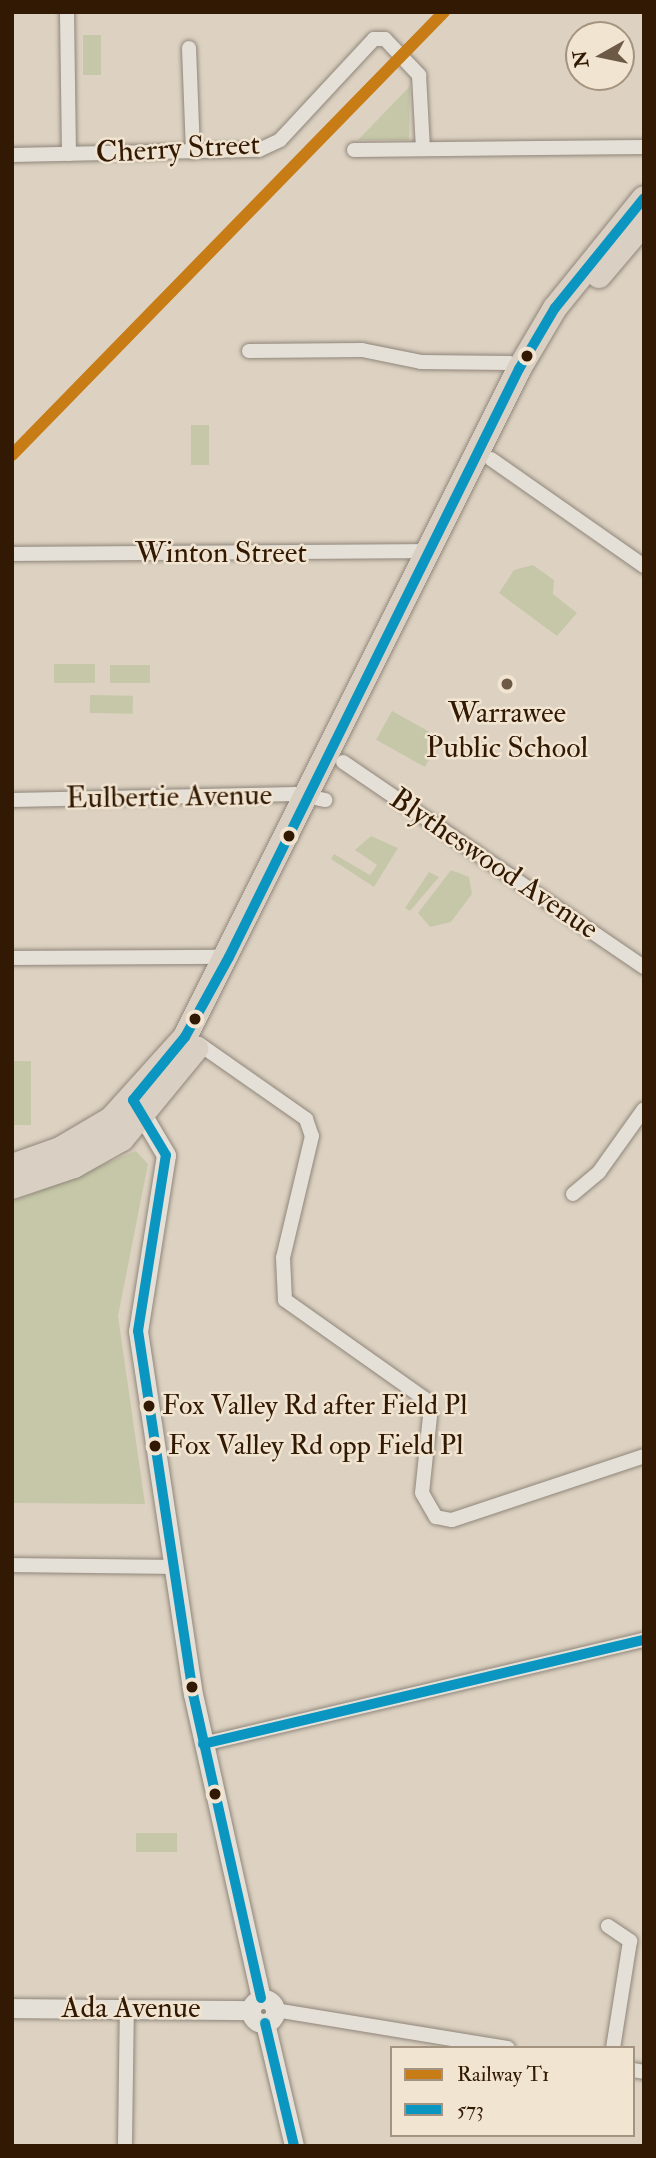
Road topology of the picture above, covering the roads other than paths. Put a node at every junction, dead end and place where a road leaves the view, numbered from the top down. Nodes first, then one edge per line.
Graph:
1 (67, 12) edge
2 (189, 48) dead end
3 (644, 147) edge
4 (423, 148) junction
5 (354, 150) dead end
6 (192, 152) junction
7 (69, 154) junction
8 (12, 155) edge
9 (644, 198) edge
10 (639, 235) edge
11 (249, 351) dead end
12 (519, 369) junction
13 (491, 459) junction
14 (430, 551) junction
15 (12, 554) edge
16 (644, 566) edge
17 (343, 762) junction
18 (317, 797) junction
19 (12, 800) edge
20 (229, 957) junction
21 (12, 958) edge
22 (644, 967) edge
23 (199, 1044) junction
24 (140, 1108) junction
25 (644, 1109) edge
26 (12, 1166) edge
27 (12, 1187) edge
28 (573, 1194) dead end
29 (644, 1456) edge
30 (12, 1565) edge
31 (173, 1567) junction
32 (644, 1640) edge
33 (203, 1744) junction
34 (608, 1926) dead end
35 (12, 2008) edge
36 (127, 2008) junction
37 (263, 2010) junction
38 (495, 2046) edge
39 (612, 2046) edge
40 (125, 2143) dead end
41 (294, 2146) edge

1 - 7 street
2 - 6 street
3 - 4 street
4 - 5 street
4 - 6 street, Cherry Street
6 - 7 street, Cherry Street
7 - 8 street, Cherry Street
9 - 12 highway
10 - 13 highway
11 - 12 street
12 - 14 highway
13 - 16 street
13 - 17 highway
14 - 15 street, Winton Street
14 - 18 highway
17 - 18 highway
17 - 22 street, Blytheswood Avenue
18 - 19 street, Eulbertie Avenue
18 - 20 highway
18 - 23 highway
20 - 21 street
20 - 24 highway
23 - 24 highway
23 - 29 street
24 - 26 highway
24 - 27 highway
24 - 31 main road
25 - 28 street
30 - 31 street
31 - 33 main road
32 - 33 street
33 - 37 main road
34 - 39 street
35 - 36 main road, Ada Avenue
36 - 37 main road, Ada Avenue
36 - 40 street
37 - 38 street
37 - 41 main road

